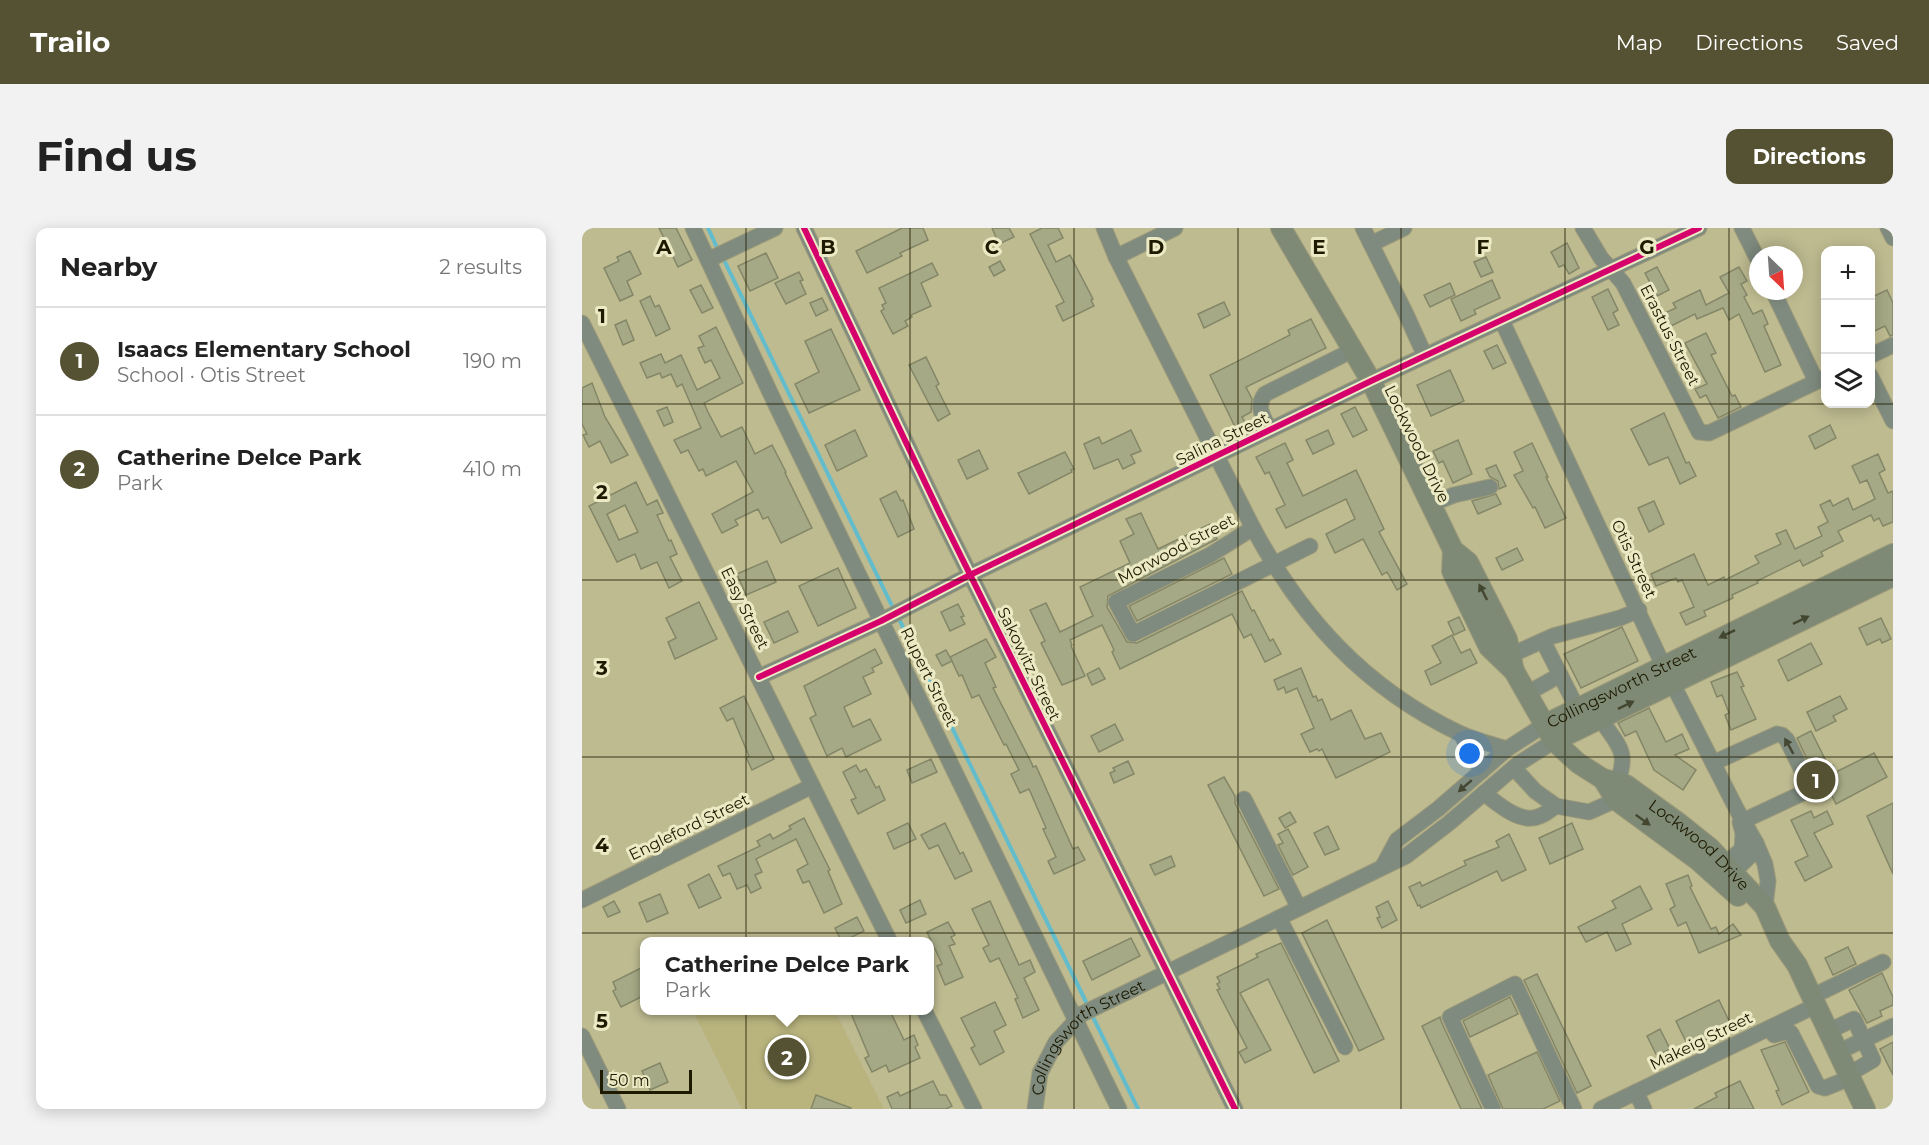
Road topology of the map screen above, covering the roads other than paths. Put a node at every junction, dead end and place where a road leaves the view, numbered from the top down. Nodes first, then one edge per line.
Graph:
1 (693, 228) edge
2 (775, 228) edge
3 (804, 228) edge
4 (1104, 228) edge
5 (1175, 228) edge
6 (1281, 228) edge
7 (1363, 228) edge
8 (1404, 228) edge
9 (1584, 228) edge
10 (1699, 228) edge
11 (1742, 228) edge
12 (1888, 228) edge
13 (1893, 238) edge
14 (1371, 244) junction
15 (1751, 246) edge
16 (717, 255) junction
17 (1116, 257) junction
18 (1612, 270) junction
19 (1778, 300) edge
20 (1502, 321) junction
21 (582, 323) edge
22 (1893, 345) edge
23 (1353, 350) junction
24 (1874, 354) edge
25 (1425, 356) junction
26 (1821, 379) edge
27 (1371, 381) junction
28 (1875, 385) edge
29 (1893, 421) edge
30 (1270, 430) junction
31 (1218, 456) junction
32 (1490, 487) dead end
33 (1431, 504) junction
34 (1253, 528) junction
35 (1310, 546) dead end
36 (1893, 554) edge
37 (1273, 565) junction
38 (970, 575) junction
39 (1893, 576) edge
40 (1639, 610) junction
41 (884, 619) junction
42 (1543, 641) junction
43 (1512, 663) junction
44 (1668, 674) junction
45 (1560, 675) junction
46 (759, 677) junction
47 (1526, 694) junction
48 (1577, 708) junction
49 (1600, 718) junction
50 (1549, 733) junction
51 (1461, 734) junction
52 (1507, 749) junction
53 (1713, 763) junction
54 (1514, 768) junction
55 (1482, 771) junction
56 (812, 786) junction
57 (1612, 787) junction
58 (1484, 793) junction
59 (1244, 799) dead end
60 (1556, 806) junction
61 (1740, 816) junction
62 (1756, 843) junction
63 (1383, 866) junction
64 (1724, 873) junction
65 (582, 900) edge
66 (1765, 907) junction
67 (1299, 908) junction
68 (1279, 918) junction
69 (1775, 932) junction
70 (888, 937) edge
71 (1883, 962) dead end
72 (1167, 973) junction
73 (1815, 1001) junction
74 (1084, 1014) junction
75 (926, 1015) edge
76 (1893, 1026) edge
77 (1770, 1028) junction
78 (1829, 1031) junction
79 (582, 1036) edge
80 (1863, 1040) junction
81 (1345, 1047) dead end
82 (1838, 1052) junction
83 (1850, 1076) junction
84 (1636, 1092) junction
85 (1569, 1107) edge
86 (618, 1109) edge
87 (974, 1109) edge
88 (1035, 1109) edge
89 (1119, 1109) edge
90 (1235, 1109) edge
91 (1493, 1109) edge
92 (1601, 1109) edge
93 (1644, 1109) edge
94 (1865, 1109) edge

1 - 16 street, Rupert Street
2 - 16 street
3 - 38 street, Sakowitz Street
4 - 17 street
5 - 17 street
6 - 23 main road, Lockwood Drive
7 - 14 street
8 - 14 street
9 - 18 street, Erastus Street
10 - 18 street, Salina Street
11 - 15 street
12 - 13 street
14 - 25 street
16 - 41 street, Rupert Street
17 - 31 street
18 - 20 street, Salina Street
18 - 26 street, Erastus Street
19 - 26 street
20 - 25 street, Salina Street
20 - 40 street, Otis Street
21 - 46 street, Easy Street
22 - 24 street
23 - 27 main road, Lockwood Drive
23 - 30 street
25 - 27 street, Salina Street
27 - 30 street, Salina Street
27 - 33 main road, Lockwood Drive
28 - 29 street
30 - 31 street, Salina Street
31 - 34 street
31 - 38 street, Salina Street
32 - 33 street
33 - 43 main road, Lockwood Drive
34 - 37 street
34 - 37 street, Morwood Street
35 - 37 street
36 -> 44 main road, Collingsworth Street
37 - 51 street
38 - 41 street, Salina Street
38 - 72 street, Sakowitz Street
44 -> 39 main road, Collingsworth Street
40 - 42 street
40 - 44 street, Otis Street
41 - 46 street, Salina Street
41 - 74 street, Rupert Street
42 - 43 street
42 - 45 street
43 - 47 main road, Lockwood Drive
44 - 48 main road, Collingsworth Street
49 -> 44 main road, Collingsworth Street
44 - 53 street, Otis Street
45 - 47 street
45 - 48 street
46 - 56 street, Easy Street
47 - 50 main road, Lockwood Drive
48 - 50 main road, Collingsworth Street
49 - 50 main road, Collingsworth Street
49 - 57 street
50 - 52 street, Collingsworth Street
50 - 54 street, Collingsworth Street
50 - 57 main road, Lockwood Drive
51 - 52 street
51 - 55 street
52 - 55 street, Collingsworth Street
53 - 61 street, Otis Street
61 -> 53 street
54 - 58 street, Collingsworth Street
54 - 60 street
55 -> 63 street, Collingsworth Street
56 - 65 street, Engleford Street
56 - 70 street, Easy Street
57 - 60 street
57 - 64 main road, Lockwood Drive
58 - 60 street
58 - 63 street, Collingsworth Street
59 - 67 street
61 - 62 street, Otis Street
61 - 64 street, Otis Street
62 - 64 street
62 - 66 street, Otis Street
63 - 67 street, Collingsworth Street
64 - 66 main road, Lockwood Drive
64 - 69 main road, Lockwood Drive
66 - 69 main road, Lockwood Drive
67 - 68 street, Collingsworth Street
68 - 72 street, Collingsworth Street
68 - 81 street
69 - 73 main road, Lockwood Drive
71 - 73 street, Makeig Street
72 - 74 street, Collingsworth Street
72 - 90 street, Sakowitz Street
73 - 77 street, Makeig Street
73 - 78 main road, Lockwood Drive
74 - 88 street, Collingsworth Street
74 - 89 street, Rupert Street
75 - 87 street
76 - 80 street
77 - 83 street
77 - 84 street, Makeig Street
78 - 80 street
78 - 82 main road, Lockwood Drive
79 - 86 street
80 - 82 street
80 - 83 street
82 - 83 main road, Lockwood Drive
83 - 94 main road, Lockwood Drive
84 - 92 street, Makeig Street
84 - 93 street
85 - 91 street

